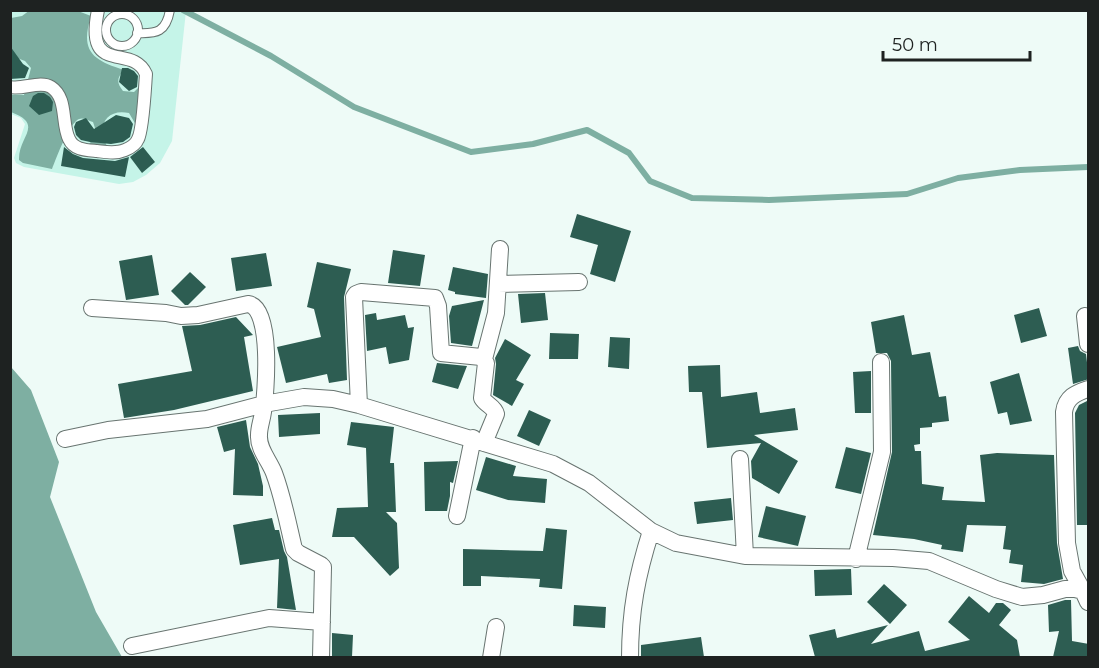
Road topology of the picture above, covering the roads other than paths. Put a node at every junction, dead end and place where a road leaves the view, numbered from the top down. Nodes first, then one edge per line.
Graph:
1 (98, 10) edge
2 (170, 13) edge
3 (137, 33) dead end
4 (10, 87) edge
5 (500, 249) dead end
6 (579, 282) dead end
7 (498, 284) junction
8 (92, 308) dead end
9 (1085, 316) dead end
10 (1089, 344) edge
11 (484, 359) junction
12 (881, 362) dead end
13 (1089, 388) edge
14 (359, 405) junction
15 (263, 409) junction
16 (65, 438) dead end
17 (478, 441) junction
18 (740, 459) dead end
19 (457, 516) dead end
20 (651, 531) junction
21 (746, 556) junction
22 (856, 559) junction
23 (1086, 597) edge
24 (322, 622) junction
25 (496, 627) dead end
26 (132, 646) dead end
27 (321, 657) edge
28 (491, 657) edge
29 (630, 657) edge

1 - 4 street
2 - 3 lane
5 - 7 street
6 - 7 street
7 - 11 street
8 - 15 street
9 - 10 street
11 - 14 street
11 - 17 street
12 - 22 street
13 - 23 street
14 - 15 street
14 - 17 street
15 - 16 street
15 - 24 street
17 - 19 street
17 - 20 street
18 - 21 street
20 - 21 street
20 - 29 street
21 - 22 street
22 - 23 street
24 - 26 street
24 - 27 street
25 - 28 street

